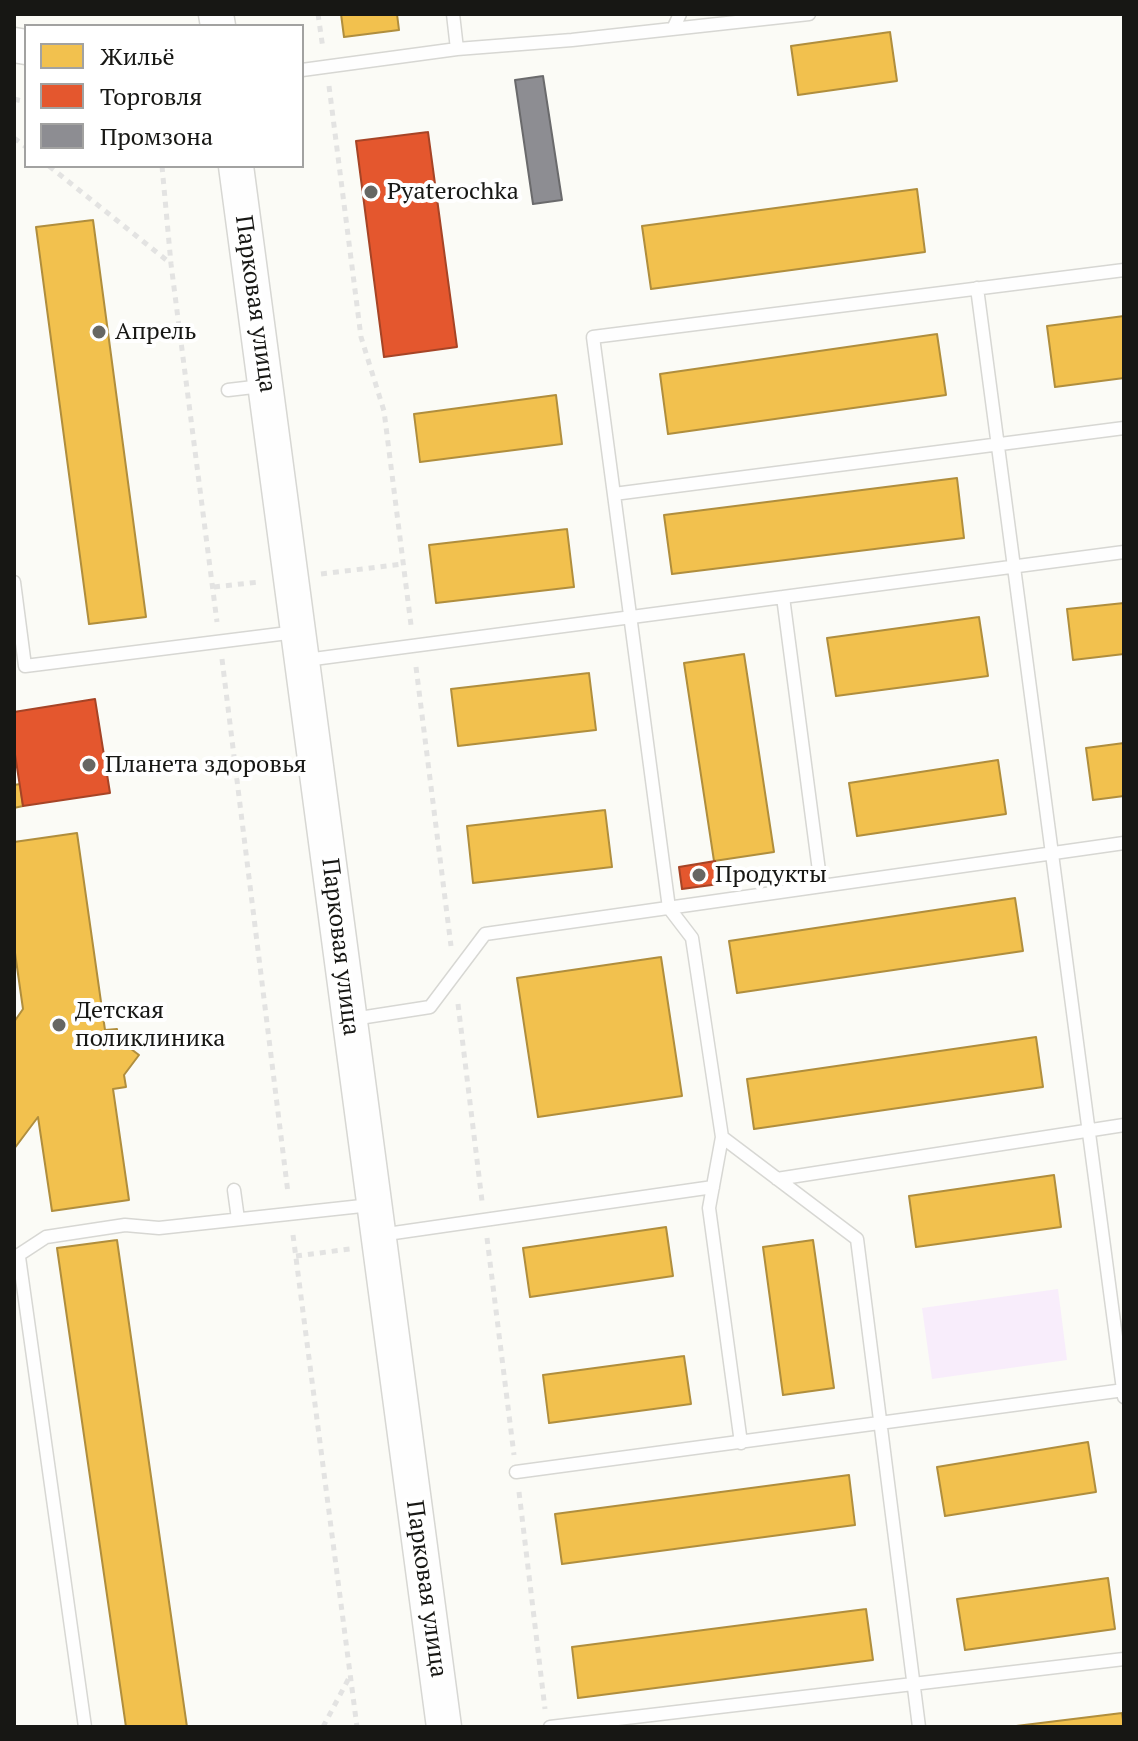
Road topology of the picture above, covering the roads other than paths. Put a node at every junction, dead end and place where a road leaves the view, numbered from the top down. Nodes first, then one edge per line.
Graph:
1 (453, 14) edge
2 (661, 14) edge
3 (680, 14) edge
4 (809, 14) edge
5 (668, 29) junction
6 (457, 49) junction
7 (304, 70) edge
8 (236, 168) edge
9 (1124, 270) edge
10 (977, 288) junction
11 (266, 386) junction
12 (228, 390) dead end
13 (1124, 428) edge
14 (999, 445) junction
15 (614, 494) junction
16 (1124, 552) edge
17 (1015, 566) junction
18 (14, 582) edge
19 (783, 597) junction
20 (630, 617) junction
21 (301, 646) junction
22 (20, 667) edge
23 (1124, 843) edge
24 (1053, 853) junction
25 (821, 886) junction
26 (669, 908) junction
27 (350, 1020) junction
28 (1124, 1125) edge
29 (1089, 1130) junction
30 (722, 1137) junction
31 (777, 1179) junction
32 (713, 1187) junction
33 (234, 1190) dead end
34 (238, 1219) junction
35 (376, 1220) junction
36 (16, 1258) edge
37 (1124, 1390) edge
38 (1124, 1397) edge
39 (880, 1423) junction
40 (741, 1443) junction
41 (516, 1472) road end
42 (1124, 1659) edge
43 (913, 1684) junction
44 (85, 1727) edge
45 (444, 1727) edge
46 (550, 1727) edge
47 (919, 1727) edge

1 - 6 lane
2 - 5 lane
3 - 5 lane
4 - 5 lane
5 - 6 lane
6 - 7 lane
8 - 11 main road, Парковая улица
9 - 10 lane
10 - 14 lane
10 - 15 lane
11 - 12 lane
11 - 21 main road, Парковая улица
13 - 14 lane
14 - 15 lane
14 - 17 lane
15 - 20 lane
16 - 17 lane
17 - 19 lane
17 - 24 lane
18 - 22 lane
19 - 20 lane
19 - 25 lane
20 - 21 lane
20 - 26 lane
21 - 22 lane
21 - 27 main road, Парковая улица
23 - 24 lane
24 - 25 lane
24 - 29 lane
25 - 26 lane
26 - 27 lane
26 - 30 lane
27 - 35 main road, Парковая улица
28 - 29 lane
29 - 31 lane
29 - 37 lane
30 - 31 lane
30 - 32 lane
31 - 39 lane
32 - 35 lane
32 - 40 lane
33 - 34 lane
34 - 35 lane
34 - 36 lane
35 - 45 main road, Парковая улица
36 - 44 lane
37 - 38 lane
37 - 39 lane
39 - 40 lane
39 - 43 lane
40 - 41 lane
42 - 43 lane
43 - 46 lane
43 - 47 lane

